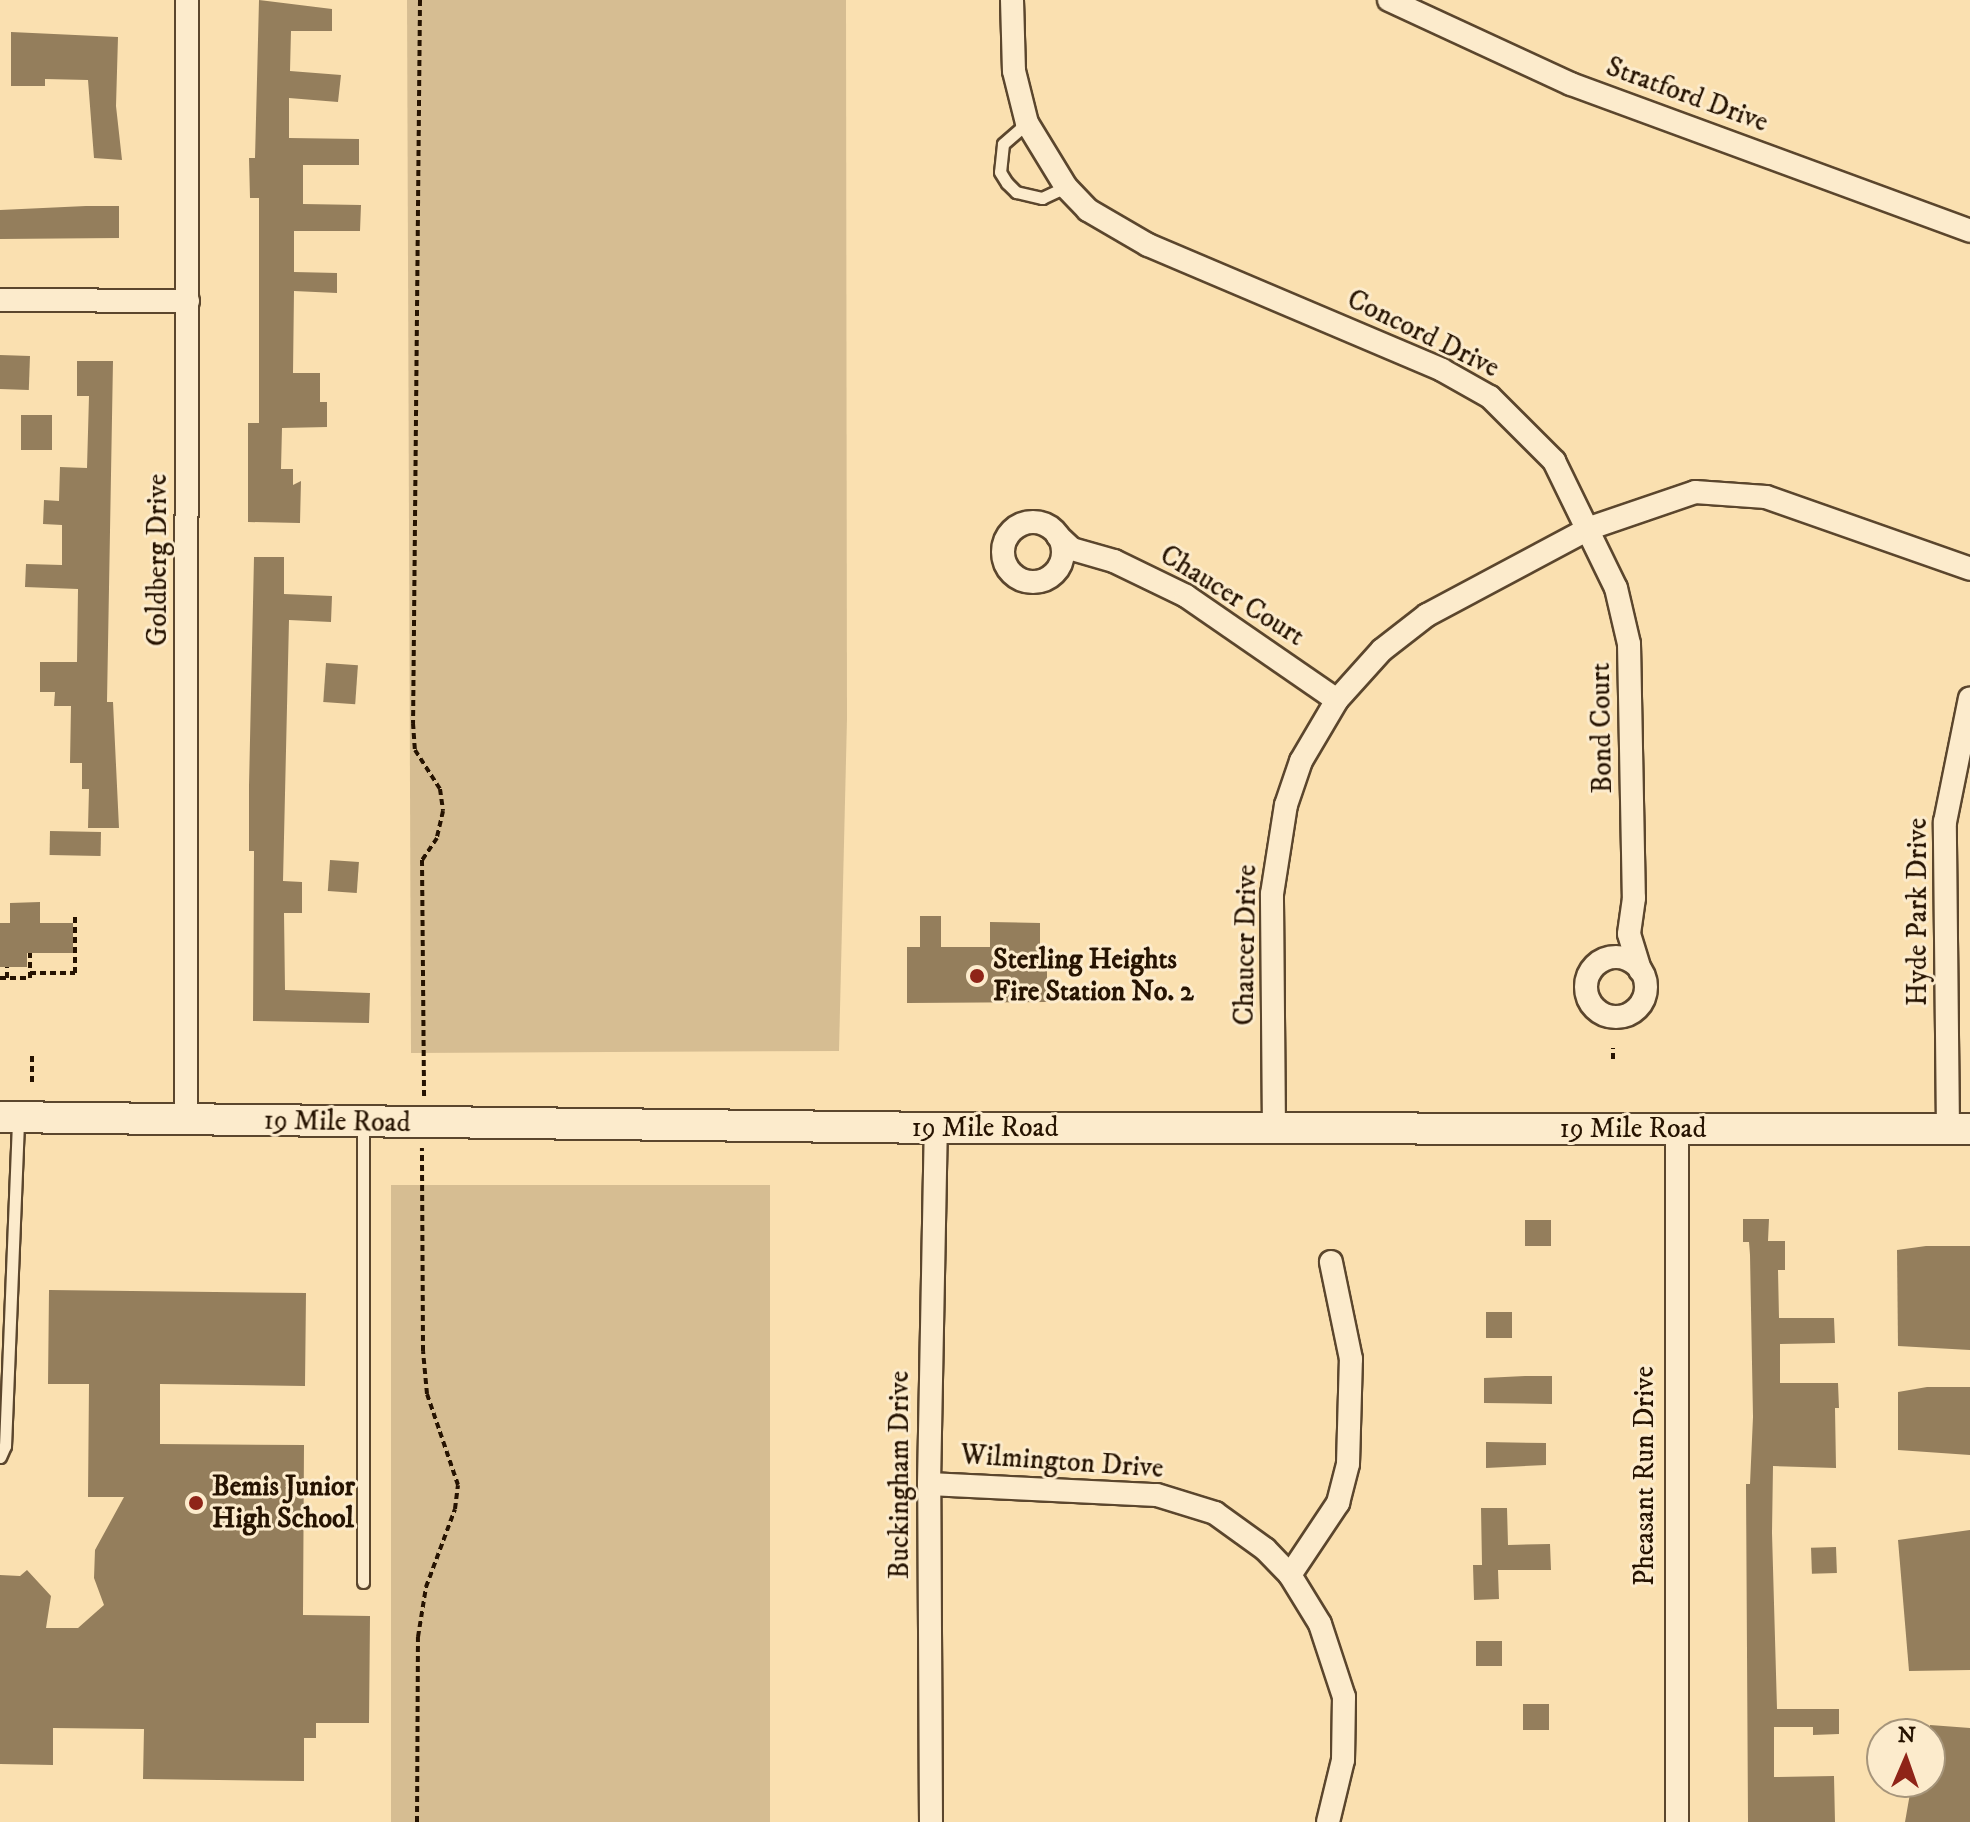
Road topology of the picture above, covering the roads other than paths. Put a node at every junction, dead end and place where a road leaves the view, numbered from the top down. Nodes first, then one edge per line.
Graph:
1 (187, 0) edge
2 (1012, 0) edge
3 (1389, 0) edge
4 (1027, 123) junction
5 (1066, 187) junction
6 (1970, 231) edge
7 (0, 300) edge
8 (188, 301) junction
9 (1590, 528) junction
10 (1058, 536) junction
11 (1088, 555) junction
12 (1970, 569) edge
13 (1055, 573) junction
14 (1970, 698) edge
15 (1337, 700) junction
16 (1629, 934) junction
17 (1605, 959) junction
18 (1640, 970) junction
19 (9, 1117) edge
20 (186, 1119) junction
21 (363, 1122) junction
22 (936, 1128) junction
23 (1677, 1129) junction
24 (1959, 1129) edge
25 (1274, 1130) junction
26 (1331, 1262) dead end
27 (0, 1457) edge
28 (929, 1484) junction
29 (1290, 1575) junction
30 (363, 1582) dead end
31 (931, 1822) edge
32 (1328, 1822) edge
33 (1677, 1822) edge

1 - 8 street, Goldberg Drive
2 - 4 street, Concord Drive
3 - 6 street, Stratford Drive
4 - 5 street, Concord Drive
4 - 5 lane
5 - 9 street, Concord Drive
7 - 8 street
8 - 20 street, Goldberg Drive
9 - 12 street
9 - 15 street, Chaucer Drive
9 - 16 street, Bond Court
10 - 11 street, Chaucer Court
10 - 13 street
10 - 13 street, Chaucer Court
11 - 13 street, Chaucer Court
11 - 15 street, Chaucer Court
14 - 24 street, Hyde Park Drive
15 - 25 street, Chaucer Drive
16 - 17 street, Bond Court
16 - 18 street, Bond Court
17 - 18 street
17 - 18 street, Bond Court
19 - 20 street, 19 Mile Road
19 - 27 lane
20 - 21 street, 19 Mile Road
21 - 22 street, 19 Mile Road
21 - 30 lane
22 - 25 street, 19 Mile Road
22 - 28 street, Buckingham Drive
23 - 24 street, 19 Mile Road
23 - 25 street, 19 Mile Road
23 - 33 street, Pheasant Run Drive
26 - 29 street
28 - 29 street, Wilmington Drive
28 - 31 street, Buckingham Drive
29 - 32 street, Wilmington Drive

